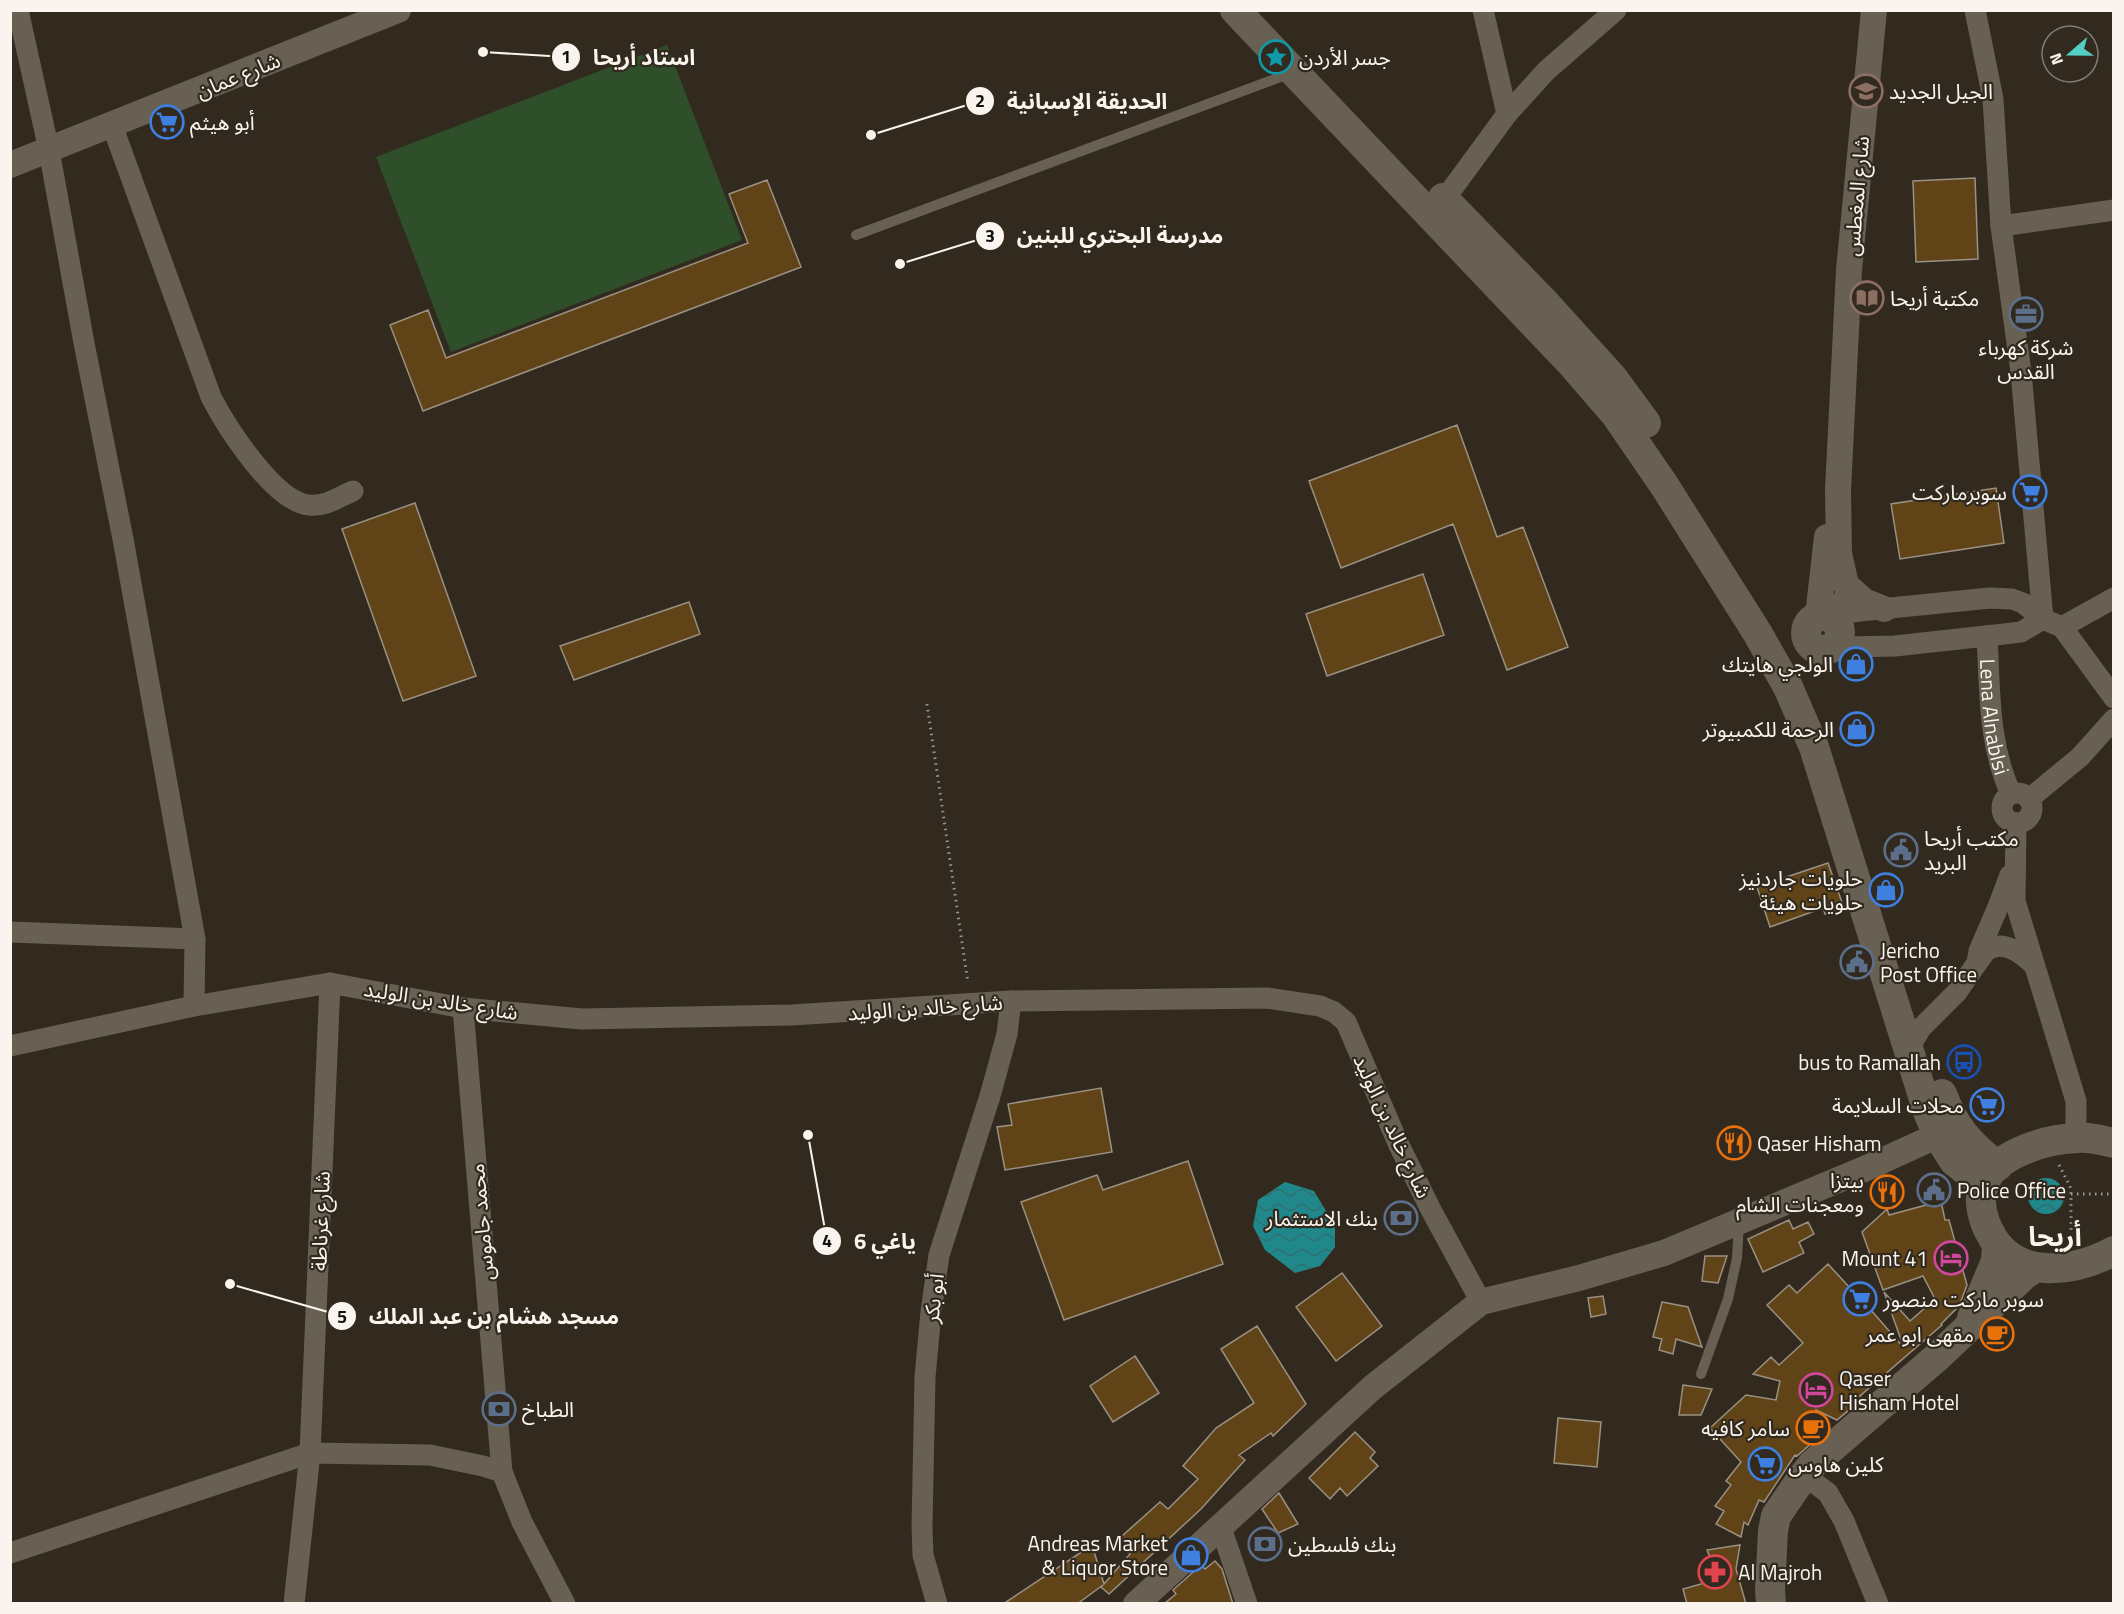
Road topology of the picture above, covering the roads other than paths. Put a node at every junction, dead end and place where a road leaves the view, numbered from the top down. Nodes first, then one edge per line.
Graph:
1 (18, 10) edge
2 (398, 10) edge
3 (1235, 10) edge
4 (1259, 10) edge
5 (1484, 10) edge
6 (1874, 10) edge
7 (1975, 10) edge
8 (1615, 11) edge
9 (1294, 72) junction
10 (1507, 114) junction
11 (112, 125) junction
12 (49, 150) junction
13 (10, 165) edge
14 (1444, 200) junction
15 (2114, 210) edge
16 (2001, 226) junction
17 (856, 235) dead end
18 (353, 490) dead end
19 (1838, 490) junction
20 (2114, 598) edge
21 (2052, 623) junction
22 (1832, 628) junction
23 (1988, 636) junction
24 (2114, 698) edge
25 (2114, 719) edge
26 (2020, 797) junction
27 (2016, 858) junction
28 (10, 932) edge
29 (195, 939) junction
30 (1977, 963) junction
31 (2034, 965) junction
32 (330, 982) junction
33 (1011, 1001) junction
34 (194, 1006) junction
35 (463, 1008) junction
36 (1915, 1039) junction
37 (10, 1046) edge
38 (1948, 1132) junction
39 (2076, 1138) junction
40 (2114, 1143) edge
41 (1991, 1176) junction
42 (1739, 1222) junction
43 (1997, 1245) junction
44 (2114, 1251) edge
45 (2036, 1267) junction
46 (1481, 1302) junction
47 (1967, 1329) junction
48 (1701, 1374) dead end
49 (310, 1453) junction
50 (502, 1472) junction
51 (1804, 1475) junction
52 (1221, 1528) junction
53 (10, 1553) edge
54 (294, 1604) edge
55 (565, 1604) edge
56 (937, 1604) edge
57 (1136, 1604) edge
58 (1247, 1604) edge
59 (1771, 1604) edge
60 (1878, 1604) edge

1 - 12 street
2 - 11 street, شارع عمان
3 - 9 main road
4 - 14 main road
5 - 10 street
6 - 19 street, شارع المغطس
7 - 16 street
8 - 10 street
9 - 17 lane
9 - 22 main road
10 - 14 street
11 - 12 street, شارع عمان
11 - 18 street
12 - 13 street, شارع عمان
12 - 29 street
14 - 22 main road
15 - 16 street
16 - 21 street
19 - 22 street, شارع المغطس
19 - 22 street, شارع المغطس
20 - 21 street
21 - 22 street
21 - 23 street
21 - 24 street
22 - 23 street
22 - 36 main road
23 - 26 street, Lena Alnablsi
25 - 26 street
26 - 27 street
27 - 30 street
27 - 31 street
28 - 29 street
29 - 34 street
30 - 31 street
30 - 36 street
31 - 39 street
32 - 34 street, شارع خالد بن الوليد
32 - 35 street, شارع خالد بن الوليد
32 - 49 street, شارع غرناطة
33 - 35 street, شارع خالد بن الوليد
33 - 46 street, شارع خالد بن الوليد
33 - 56 street, أبو بكر
34 - 37 street, شارع خالد بن الوليد
35 - 50 street, محمد جاموس
36 - 38 main road
38 - 41 main road
38 - 42 street
39 - 40 main road
39 - 41 main road
41 - 43 main road
42 - 46 street
42 - 48 lane
43 - 45 main road
43 - 47 main road
44 - 45 main road
45 - 47 main road
46 - 52 street
47 - 51 main road
49 - 50 street
49 - 53 street
49 - 54 street, شارع غرناطة
50 - 55 street, محمد جاموس
51 - 59 main road
51 - 60 street
52 - 57 street
52 - 58 street

